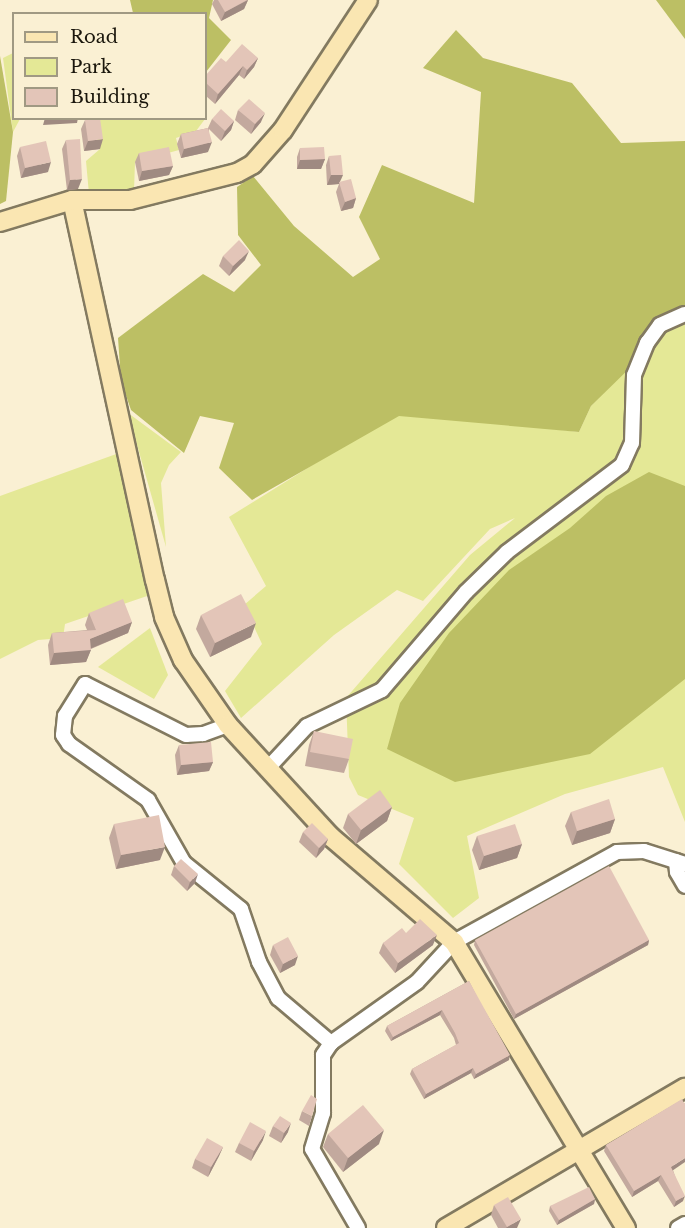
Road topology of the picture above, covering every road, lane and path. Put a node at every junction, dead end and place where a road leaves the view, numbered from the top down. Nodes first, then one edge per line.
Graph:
1 (368, 0) edge
2 (72, 200) junction
3 (0, 222) edge
4 (685, 314) edge
5 (228, 725) junction
6 (268, 768) junction
7 (681, 862) edge
8 (685, 886) edge
9 (454, 942) junction
10 (331, 1043) junction
11 (685, 1088) edge
12 (580, 1150) junction
13 (685, 1224) edge
14 (358, 1228) edge
15 (446, 1228) edge
16 (626, 1228) edge
17 (678, 1228) edge

1 - 2 street
2 - 3 street
2 - 5 street
4 - 6 street
5 - 6 street
5 - 10 street
6 - 9 street
7 - 8 street
7 - 9 street
9 - 10 street
9 - 12 street
10 - 14 street
11 - 12 street
12 - 15 street
12 - 16 street
13 - 17 street

